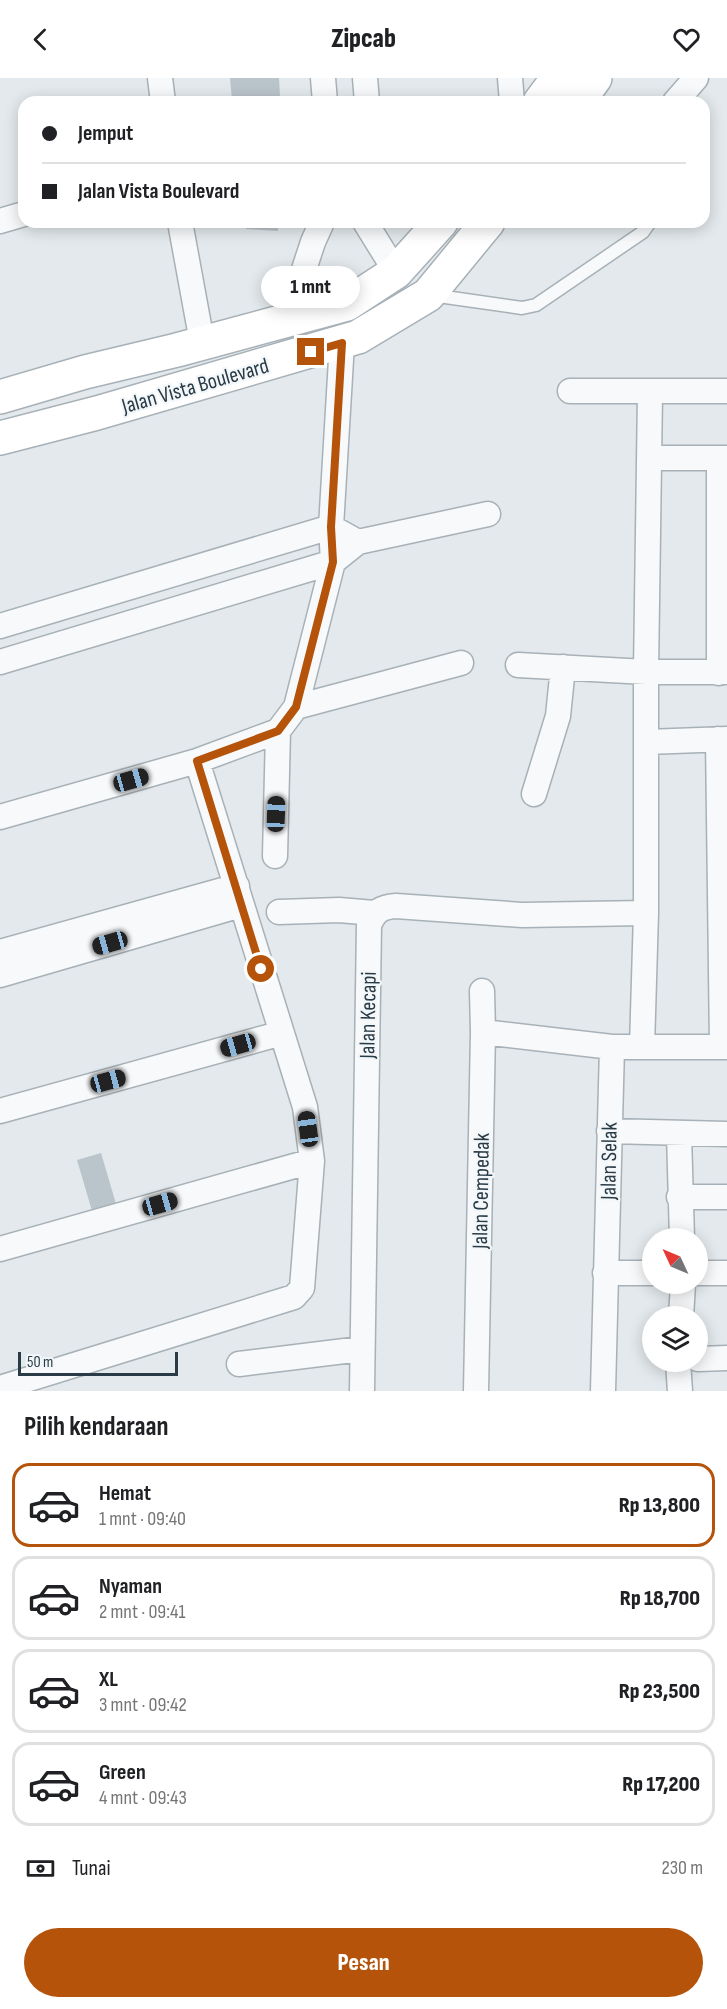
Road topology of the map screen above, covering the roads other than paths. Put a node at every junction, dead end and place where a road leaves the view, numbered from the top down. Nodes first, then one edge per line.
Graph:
1 (160, 78) edge
2 (323, 78) edge
3 (364, 78) edge
4 (510, 78) edge
5 (558, 78) edge
6 (595, 78) edge
7 (696, 78) edge
8 (162, 96) edge
9 (324, 96) edge
10 (366, 96) edge
11 (512, 96) edge
12 (544, 96) edge
13 (582, 96) edge
14 (680, 96) edge
15 (18, 216) edge
16 (0, 221) edge
17 (181, 228) edge
18 (319, 228) edge
19 (369, 228) edge
20 (436, 228) edge
21 (483, 228) edge
22 (646, 228) edge
23 (396, 272) junction
24 (428, 295) junction
25 (347, 304) junction
26 (287, 321) junction
27 (202, 342) junction
28 (342, 343) junction
29 (570, 391) dead end
30 (727, 391) edge
31 (650, 393) junction
32 (0, 397) edge
33 (0, 438) edge
34 (651, 458) junction
35 (723, 458) edge
36 (488, 514) dead end
37 (723, 524) edge
38 (331, 527) junction
39 (358, 543) junction
40 (333, 562) junction
41 (723, 598) edge
42 (93, 599) junction
43 (0, 626) edge
44 (102, 631) junction
45 (0, 662) edge
46 (461, 663) dead end
47 (518, 666) dead end
48 (563, 668) junction
49 (646, 672) junction
50 (723, 672) edge
51 (296, 707) junction
52 (278, 731) junction
53 (722, 739) edge
54 (647, 742) junction
55 (197, 761) junction
56 (534, 794) dead end
57 (0, 817) edge
58 (275, 856) dead end
59 (239, 896) junction
60 (279, 912) dead end
61 (374, 913) junction
62 (646, 913) junction
63 (0, 952) edge
64 (723, 969) edge
65 (0, 975) edge
66 (482, 991) dead end
67 (483, 1032) junction
68 (282, 1033) junction
69 (612, 1047) junction
70 (642, 1047) junction
71 (725, 1047) edge
72 (0, 1112) edge
73 (609, 1131) junction
74 (679, 1134) junction
75 (727, 1134) edge
76 (312, 1161) junction
77 (679, 1197) junction
78 (727, 1197) edge
79 (681, 1228) edge
80 (0, 1249) edge
81 (605, 1273) junction
82 (642, 1273) edge
83 (708, 1273) edge
84 (727, 1273) edge
85 (361, 1349) junction
86 (727, 1358) edge
87 (708, 1359) edge
88 (239, 1364) dead end
89 (679, 1372) edge
90 (0, 1388) edge
91 (362, 1391) edge
92 (476, 1391) edge
93 (603, 1391) edge
94 (680, 1391) edge

1 - 8 street
2 - 9 street
3 - 10 street
4 - 11 street
5 - 12 street
6 - 13 street
7 - 14 street
15 - 16 street
17 - 27 street
18 - 26 street
19 - 23 street
20 - 23 street, Jalan Vista Boulevard
21 - 24 street, Jalan Vista Boulevard
22 - 24 lane
23 - 24 street
23 - 25 street, Jalan Vista Boulevard
24 - 28 street, Jalan Vista Boulevard
25 - 26 street, Jalan Vista Boulevard
25 - 28 street
26 - 27 street, Jalan Vista Boulevard
27 - 32 street, Jalan Vista Boulevard
28 - 33 street, Jalan Vista Boulevard
28 - 38 street
29 - 31 street
30 - 31 street
31 - 34 street
34 - 35 street
34 - 49 street
35 - 37 street
36 - 39 street
37 - 41 street
38 - 39 street
38 - 40 street
38 - 42 street
39 - 40 street
40 - 44 street
40 - 51 street
41 - 50 street
42 - 43 street
42 - 44 street
44 - 45 street
46 - 51 street
47 - 48 street
48 - 49 street
48 - 56 street
49 - 50 street
49 - 54 street
51 - 52 street
52 - 55 street
52 - 58 street
53 - 54 street
53 - 64 street
54 - 62 street
55 - 57 street
55 - 59 street
59 - 63 street
59 - 65 street
59 - 68 street
60 - 61 street
61 - 62 street
61 - 85 street, Jalan Kecapi
62 - 70 street
64 - 71 street
66 - 67 street, Jalan Cempedak
67 - 69 street
67 - 92 street, Jalan Cempedak
68 - 72 street
68 - 76 street
69 - 70 street
69 - 73 street, Jalan Selak
70 - 71 street
73 - 74 street
73 - 81 street, Jalan Selak
74 - 75 street
74 - 77 street
76 - 80 street
76 - 90 street
77 - 78 street
77 - 79 street
81 - 82 street
81 - 93 street, Jalan Selak
83 - 84 street
85 - 88 street
85 - 91 street, Jalan Kecapi
86 - 87 street
89 - 94 street

